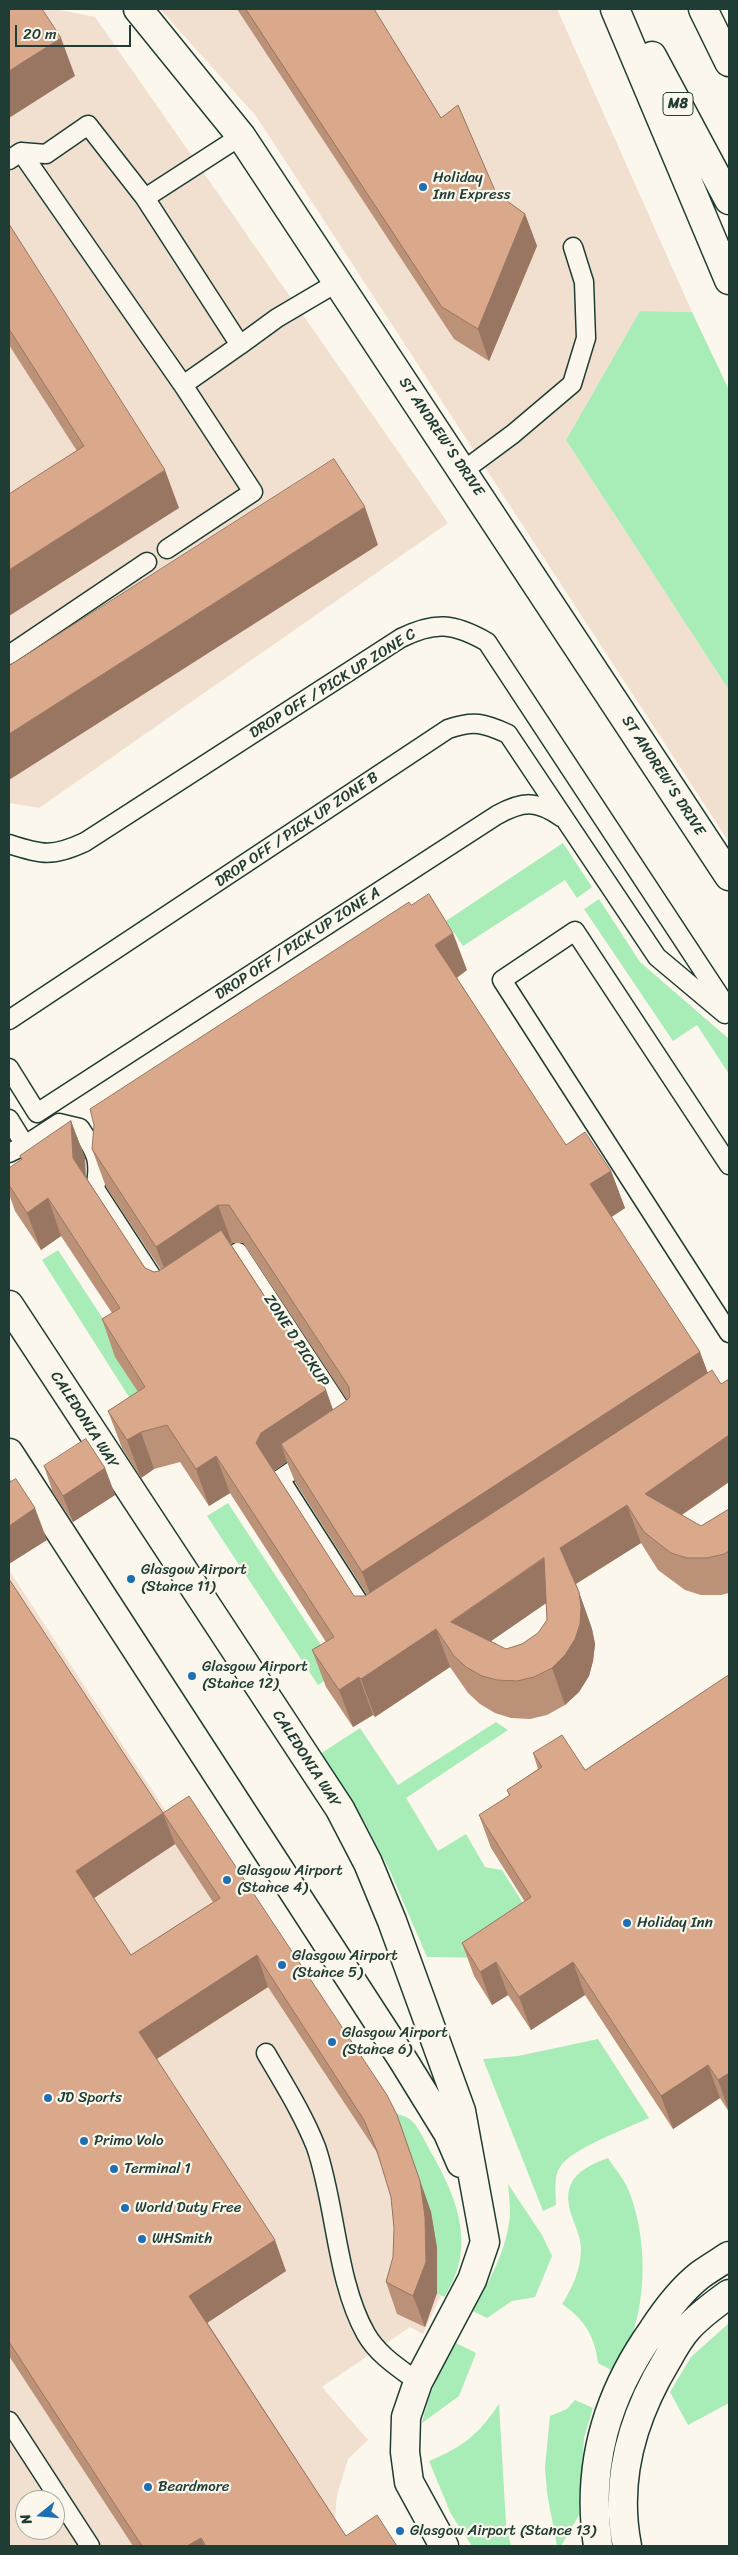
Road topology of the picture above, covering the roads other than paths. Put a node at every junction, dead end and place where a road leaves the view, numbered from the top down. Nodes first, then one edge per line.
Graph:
1 (138, 9) edge
2 (615, 9) edge
3 (627, 9) edge
4 (702, 9) edge
5 (729, 62) edge
6 (241, 136) junction
7 (15, 156) edge
8 (145, 198) junction
9 (729, 200) edge
10 (572, 247) dead end
11 (729, 280) edge
12 (338, 282) junction
13 (240, 346) junction
14 (183, 385) junction
15 (463, 471) junction
16 (166, 549) dead end
17 (147, 562) dead end
18 (9, 655) edge
19 (563, 819) junction
20 (9, 844) edge
21 (729, 876) edge
22 (729, 1010) edge
23 (729, 1017) edge
24 (9, 1020) edge
25 (9, 1068) edge
26 (9, 1119) edge
27 (25, 1145) junction
28 (9, 1153) edge
29 (729, 1164) edge
30 (206, 1273) edge
31 (175, 1294) edge
32 (9, 1305) edge
33 (729, 1333) edge
34 (9, 1453) edge
35 (382, 1618) edge
36 (266, 2053) dead end
37 (479, 2206) junction
38 (729, 2256) edge
39 (729, 2294) edge
40 (418, 2382) junction
41 (9, 2421) edge
42 (90, 2546) edge
43 (444, 2546) edge
44 (598, 2546) edge
45 (627, 2546) edge

1 - 6 main road, ST ANDREW'S DRIVE
2 - 11 main road
3 - 9 main road, M8
4 - 5 main road
6 - 8 lane
6 - 12 main road, ST ANDREW'S DRIVE
7 - 8 lane
7 - 14 lane
8 - 13 lane
10 - 15 lane
12 - 13 lane
12 - 15 main road, ST ANDREW'S DRIVE
13 - 14 lane
14 - 16 lane
15 - 21 main road, ST ANDREW'S DRIVE
17 - 18 lane
19 - 23 lane, DROP OFF / PICK UP ZONE B
19 - 24 lane, DROP OFF / PICK UP ZONE B
19 - 25 lane, DROP OFF / PICK UP ZONE A
20 - 22 lane, DROP OFF / PICK UP ZONE C
26 - 27 lane
27 - 28 lane
27 - 31 lane
29 - 33 lane
30 - 35 lane, ZONE D PICKUP
32 - 37 main road, CALEDONIA WAY
34 - 37 main road, CALEDONIA WAY
36 - 40 lane
37 - 40 main road, CALEDONIA WAY
38 - 44 main road
39 - 45 main road
40 - 43 main road, CALEDONIA WAY
41 - 42 lane

